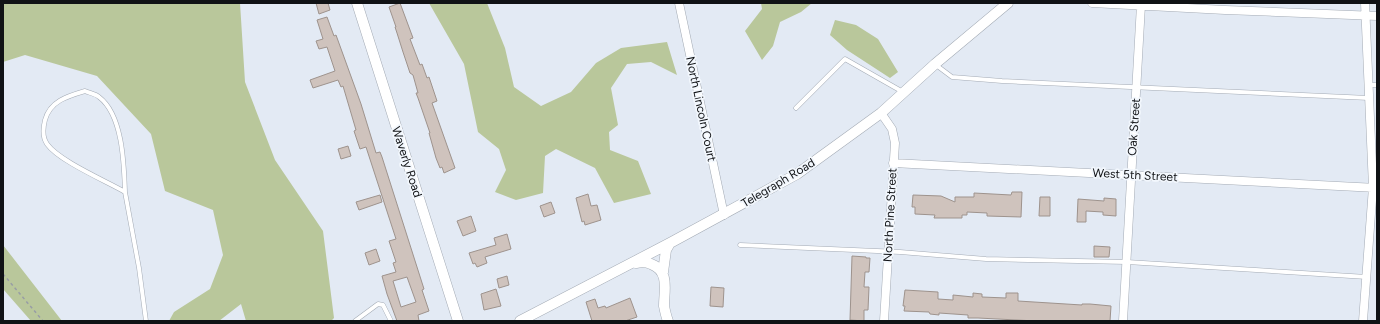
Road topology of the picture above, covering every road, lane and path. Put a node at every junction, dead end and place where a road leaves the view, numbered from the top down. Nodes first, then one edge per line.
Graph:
1 (357, 3) edge
2 (679, 3) edge
3 (1008, 3) edge
4 (1092, 3) edge
5 (1365, 3) edge
6 (1144, 4) edge
7 (997, 6) edge
8 (1225, 7) edge
9 (1366, 16) junction
10 (1377, 16) edge
11 (935, 64) junction
12 (1373, 85) edge
13 (1136, 88) junction
14 (904, 93) junction
15 (1369, 98) junction
16 (796, 108) dead end
17 (881, 113) junction
18 (893, 163) junction
19 (1131, 175) junction
20 (1375, 188) edge
21 (125, 192) junction
22 (724, 215) junction
23 (670, 243) junction
24 (740, 245) dead end
25 (887, 252) junction
26 (1127, 262) junction
27 (631, 264) junction
28 (662, 272) junction
29 (3, 274) edge
30 (1367, 277) junction
31 (43, 321) edge
32 (146, 321) edge
33 (355, 321) edge
34 (391, 321) edge
35 (458, 321) edge
36 (520, 321) edge
37 (668, 321) edge
38 (884, 321) edge
39 (1123, 321) edge
40 (1363, 321) edge

1 - 35 street, Waverly Road
2 - 22 street, North Lincoln Court
3 - 7 street, Telegraph Road
4 - 6 street
5 - 9 street
6 - 8 street
6 - 13 street, Oak Street
7 - 11 street, Telegraph Road
8 - 9 street
9 - 10 street
9 - 12 street
11 - 13 lane
11 - 14 street, Telegraph Road
12 - 15 street
13 - 15 lane
13 - 19 street, Oak Street
14 - 16 lane
14 - 17 street, Telegraph Road
15 - 20 street
17 - 18 street, North Pine Street
17 - 22 street, Telegraph Road
18 - 19 street, West 5th Street
18 - 25 street, North Pine Street
19 - 20 street, West 5th Street
19 - 26 street, Oak Street
20 - 30 street
21 - 21 lane
21 - 32 lane
22 - 23 street, Telegraph Road
23 - 27 street, Telegraph Road
23 - 28 street
24 - 25 lane
25 - 26 lane
25 - 38 street, North Pine Street
26 - 30 lane
26 - 39 street, Oak Street
27 - 28 street
27 - 36 street, Telegraph Road
28 - 37 street
29 - 31 path
30 - 40 street
33 - 34 lane

